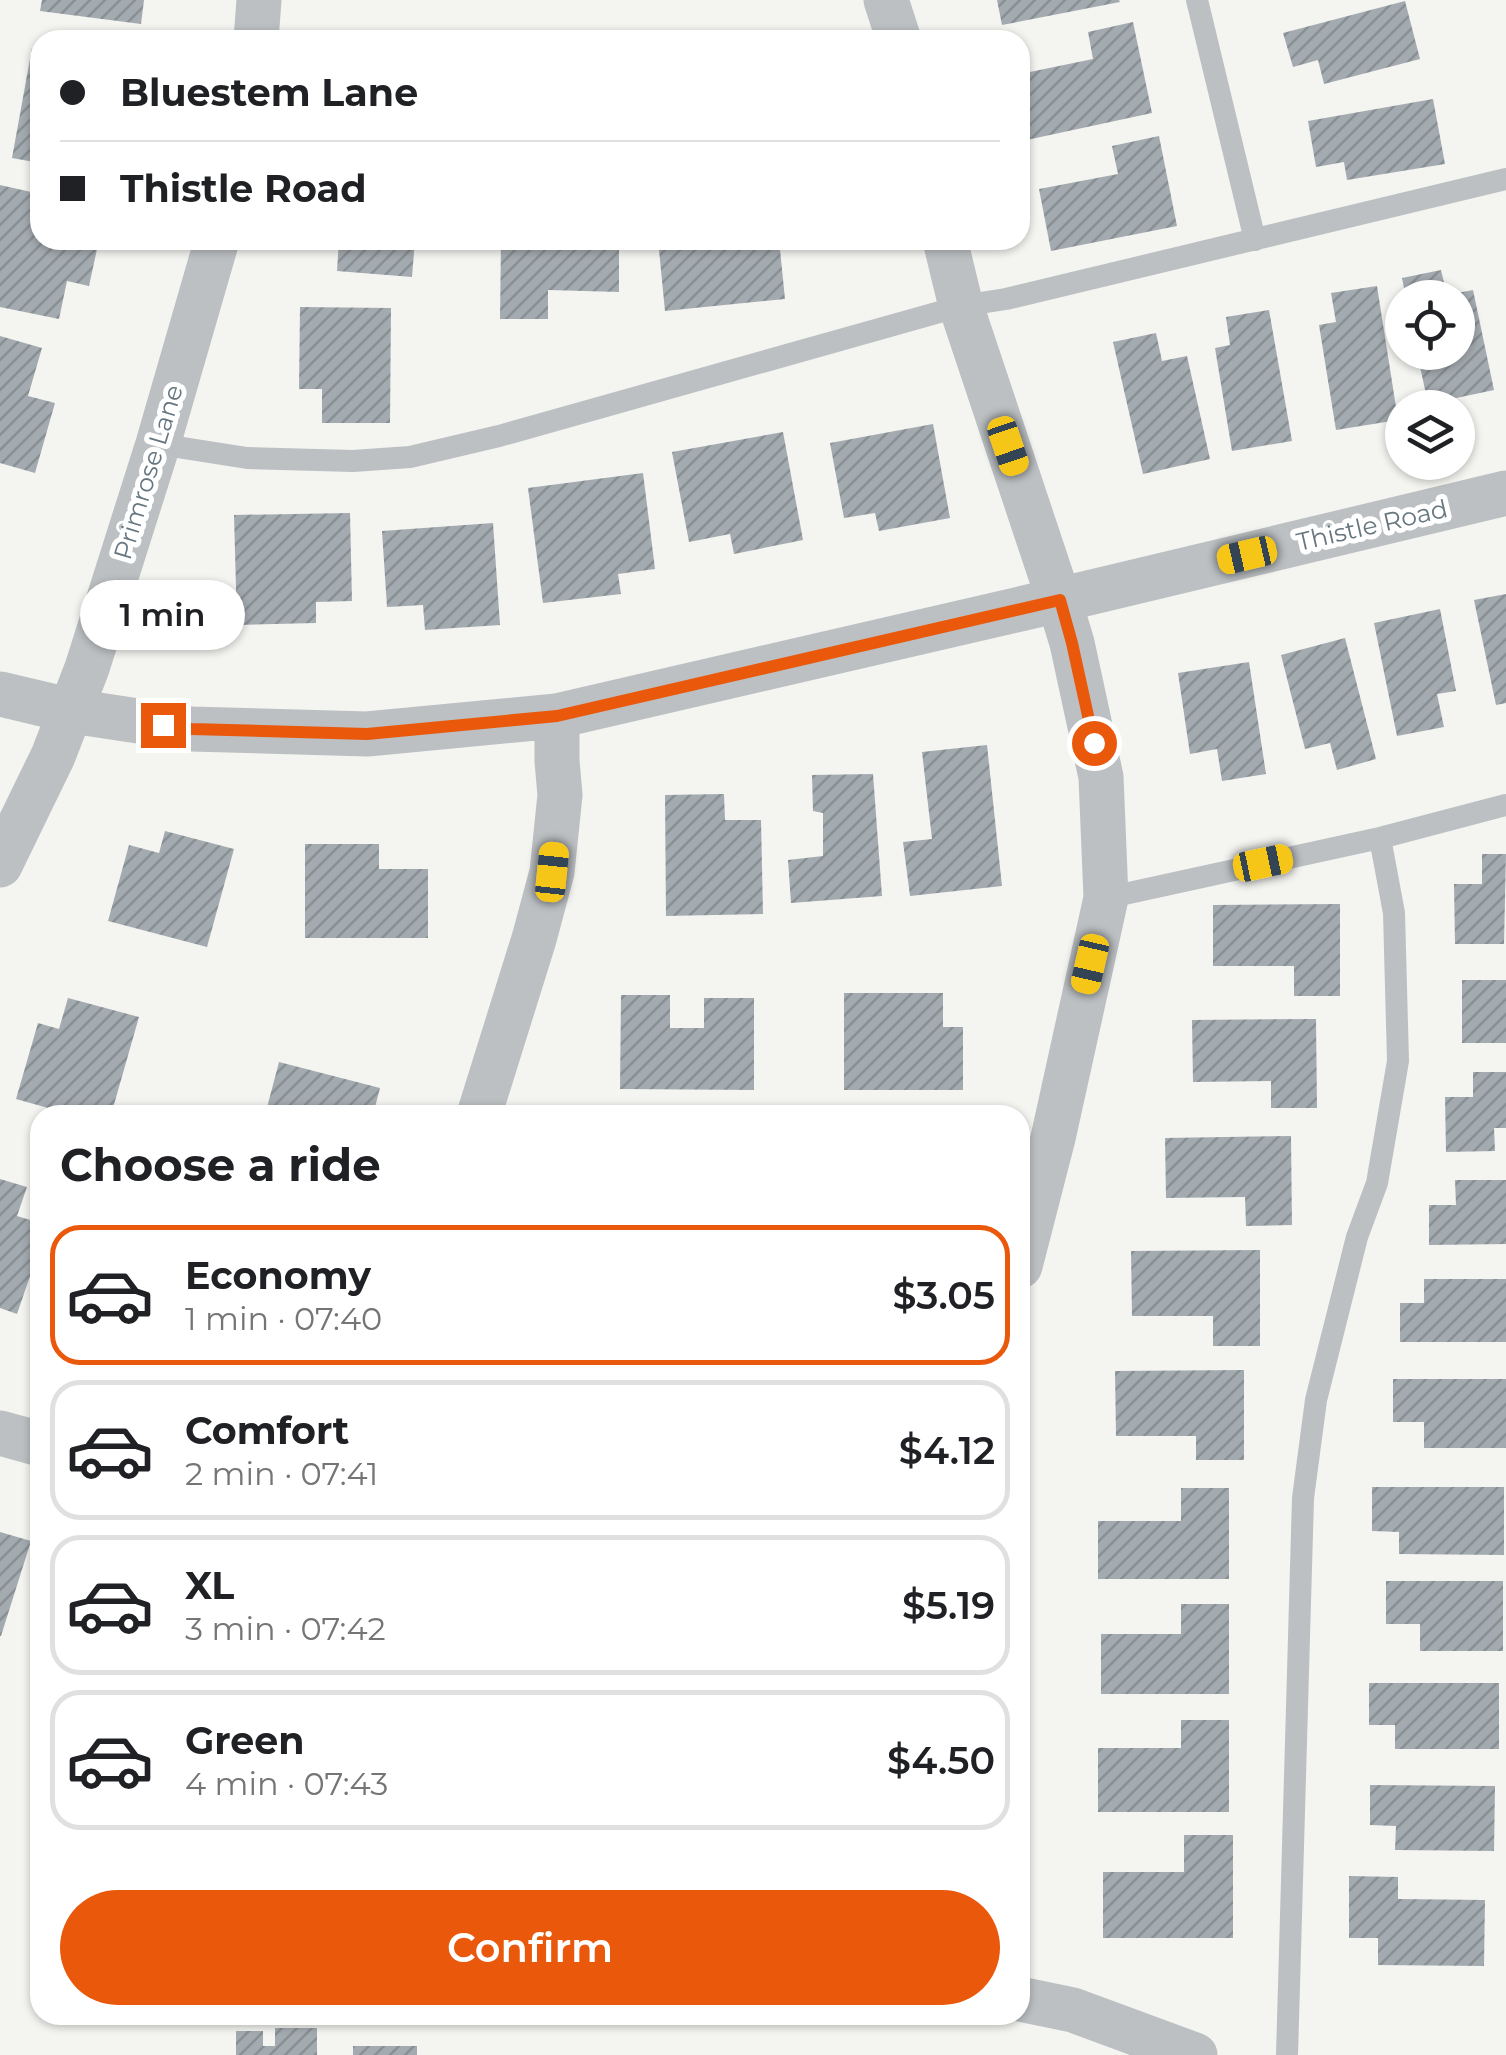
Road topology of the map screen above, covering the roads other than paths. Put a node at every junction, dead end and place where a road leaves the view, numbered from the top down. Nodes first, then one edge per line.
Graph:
1 (259, 0) edge
2 (886, 0) edge
3 (1196, 0) edge
4 (257, 30) edge
5 (896, 30) edge
6 (1506, 180) edge
7 (1255, 240) junction
8 (214, 250) edge
9 (948, 250) edge
10 (961, 306) junction
11 (158, 444) junction
12 (1506, 493) edge
13 (1060, 600) junction
14 (0, 694) edge
15 (72, 710) junction
16 (557, 716) junction
17 (1506, 805) edge
18 (1380, 838) junction
19 (0, 865) edge
20 (1106, 898) junction
21 (482, 1105) edge
22 (1030, 1227) edge
23 (0, 1434) edge
24 (30, 1442) edge
25 (1030, 2001) edge
26 (1195, 2055) edge
27 (1287, 2055) edge

1 - 4 street
2 - 5 street
3 - 7 lane
6 - 7 lane
7 - 10 lane
8 - 11 street, Primrose Lane
9 - 10 street
10 - 11 lane
10 - 13 street
11 - 15 street, Primrose Lane
12 - 13 street, Thistle Road
13 - 16 street, Thistle Road
13 - 20 street
14 - 15 street, Thistle Road
15 - 16 street, Thistle Road
15 - 19 street, Primrose Lane
16 - 21 street
17 - 18 lane
18 - 20 lane
18 - 27 lane
20 - 22 street
23 - 24 street
25 - 26 street

